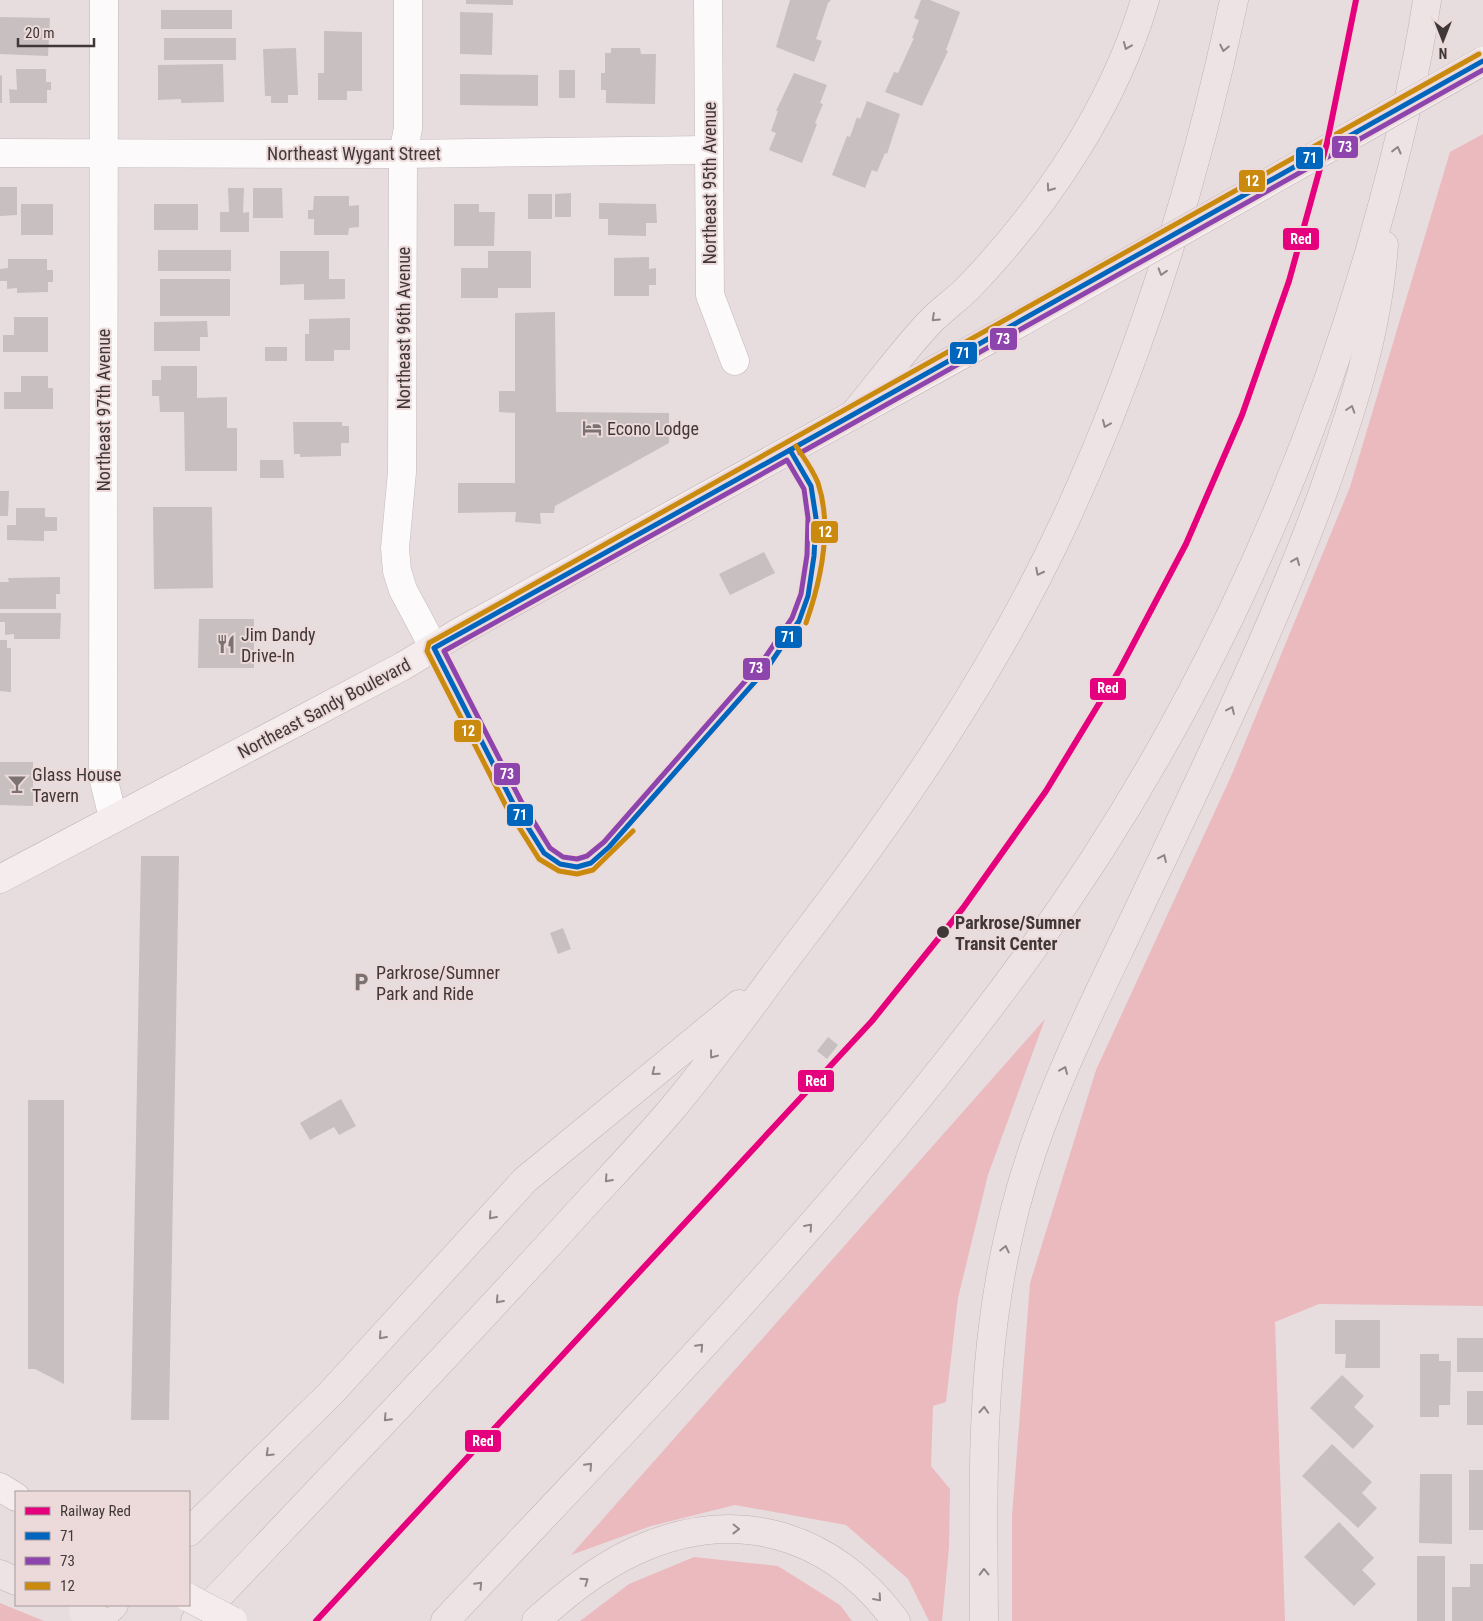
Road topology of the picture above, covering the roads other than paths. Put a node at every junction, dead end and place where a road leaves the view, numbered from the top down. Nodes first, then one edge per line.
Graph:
1 (104, 0) edge
2 (408, 0) edge
3 (708, 0) edge
4 (1144, 0) edge
5 (1234, 0) edge
6 (1427, 0) edge
7 (1483, 61) edge
8 (708, 150) junction
9 (104, 152) junction
10 (0, 153) edge
11 (403, 154) junction
12 (1385, 197) junction
13 (734, 361) dead end
14 (852, 416) junction
15 (434, 648) junction
16 (113, 818) junction
17 (0, 879) edge
18 (774, 975) junction
19 (0, 1487) edge
20 (15, 1496) edge
21 (190, 1531) edge
22 (0, 1574) edge
23 (15, 1582) edge
24 (190, 1599) edge
25 (111, 1606) edge
26 (88, 1615) edge
27 (195, 1621) edge
28 (232, 1621) edge
29 (445, 1621) edge
30 (536, 1621) edge
31 (896, 1621) edge
32 (984, 1621) edge

1 - 9 street, Northeast 97th Avenue
2 - 11 street, Northeast 96th Avenue
3 - 8 street, Northeast 95th Avenue
4 -> 14 highway
5 -> 18 highway
12 -> 6 highway
7 - 14 main road, Northeast Sandy Boulevard, bridge
8 - 11 street, Northeast Wygant Street
8 - 13 street, Northeast 95th Avenue
9 - 10 street, Northeast Wygant Street
9 - 11 street, Northeast Wygant Street
9 - 16 street, Northeast 97th Avenue
11 - 15 street, Northeast 96th Avenue
29 -> 12 highway
32 -> 12 highway
14 - 15 main road, Northeast Sandy Boulevard
15 - 16 main road, Northeast Sandy Boulevard
16 - 17 main road, Northeast Sandy Boulevard
18 -> 21 highway
18 -> 27 highway
19 - 20 main road
22 - 23 highway
24 - 28 main road, bridge
25 - 26 highway
30 -> 31 highway

